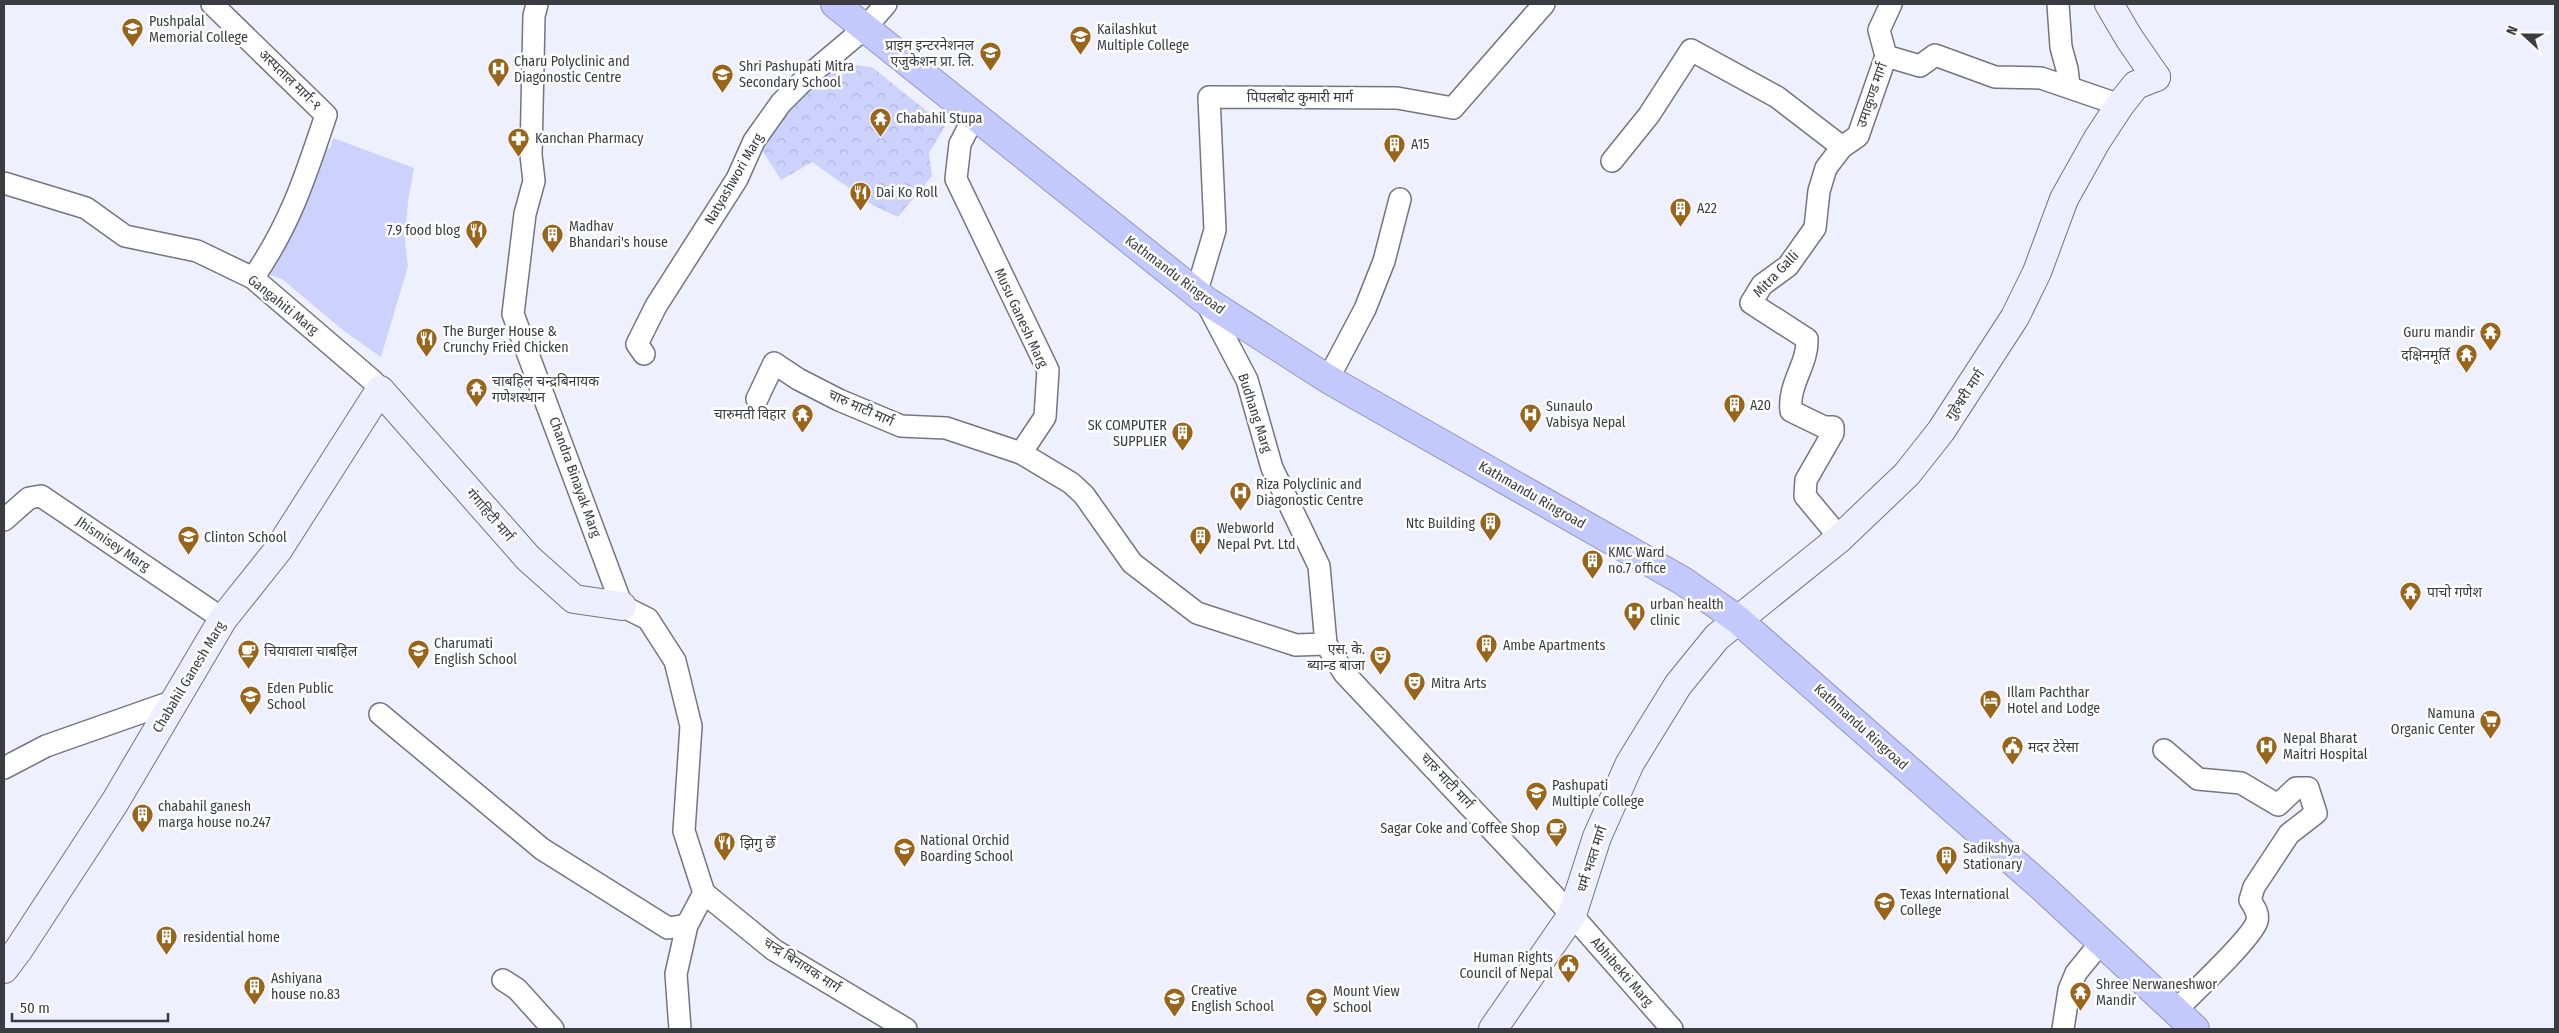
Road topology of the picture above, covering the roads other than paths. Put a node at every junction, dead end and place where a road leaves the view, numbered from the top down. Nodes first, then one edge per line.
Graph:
1 (212, 4) edge
2 (537, 4) edge
3 (835, 4) edge
4 (886, 4) edge
5 (1544, 4) edge
6 (1891, 4) edge
7 (2058, 4) edge
8 (2109, 4) edge
9 (865, 28) junction
10 (1886, 56) junction
11 (2156, 77) junction
12 (2069, 86) junction
13 (2120, 105) junction
14 (975, 115) junction
15 (1842, 147) junction
16 (1612, 161) dead end
17 (4, 183) edge
18 (1400, 199) dead end
19 (253, 278) junction
20 (1200, 297) junction
21 (644, 354) dead end
22 (1328, 379) junction
23 (380, 390) junction
24 (757, 399) dead end
25 (1021, 453) junction
26 (4, 520) edge
27 (1840, 538) junction
28 (622, 606) junction
29 (223, 619) junction
30 (1744, 624) junction
31 (1326, 644) junction
32 (1700, 659) joint
33 (174, 701) junction
34 (380, 714) dead end
35 (2164, 750) dead end
36 (4, 768) edge
37 (704, 893) junction
38 (1572, 915) junction
39 (687, 925) junction
40 (2102, 941) junction
41 (4, 969) edge
42 (502, 980) dead end
43 (2176, 1010) junction
44 (553, 1029) edge
45 (680, 1029) edge
46 (906, 1029) edge
47 (1493, 1029) edge
48 (1672, 1029) edge
49 (2063, 1029) edge
50 (2194, 1029) edge

1 - 19 street, अस्पताल मार्ग-१
2 - 28 street, Chandra Binayak Marg
3 - 9 highway, Kathmandu Ringroad
4 - 9 street
5 - 20 street, पिपलबोट कुमारी मार्ग
6 - 10 street
7 - 12 street
8 - 11 main road
9 - 14 highway, Kathmandu Ringroad
9 - 21 street, Natyashwori Marg
10 - 12 street, उमाकुण्ड मार्ग
10 - 15 street, उमाकुण्ड मार्ग
11 - 13 main road, गुहेश्वरी मार्ग
11 - 30 main road
12 - 13 street, उमाकुण्ड मार्ग
13 - 27 main road, गुहेश्वरी मार्ग
14 - 20 highway, Kathmandu Ringroad
14 - 25 street, Musu Ganesh Marg
15 - 16 street
15 - 27 street, Mitra Galli
17 - 19 street, Gangahiti Marg
18 - 22 street
19 - 23 street, Gangahiti Marg
20 - 22 highway, Kathmandu Ringroad
20 - 31 street, Budhang Marg
22 - 30 highway, Kathmandu Ringroad
23 - 28 main road, गंगाहिटी मार्ग
23 - 29 main road, Chabahil Ganesh Marg
24 - 25 street, चारु माटी मार्ग
25 - 31 street
26 - 29 street, Jhismisey Marg
27 - 30 main road, गुहेश्वरी मार्ग
28 - 37 street
29 - 33 main road, Chabahil Ganesh Marg
30 - 32 main road, गुहेश्वरी मार्ग
30 - 40 highway, Kathmandu Ringroad
31 - 38 street, चारु माटी मार्ग
32 - 38 main road, धर्म भक्त मार्ग
33 - 36 street
33 - 41 main road, Chabahil Ganesh Marg
34 - 39 street
35 - 43 street
37 - 39 street
37 - 46 street, चन्द्र बिनायक मार्ग
38 - 47 main road, धर्म भक्त मार्ग
38 - 48 street, Abhibekti Marg
39 - 45 street
40 - 43 highway, Kathmandu Ringroad
40 - 49 street
42 - 44 street
43 - 50 highway, Kathmandu Ringroad

